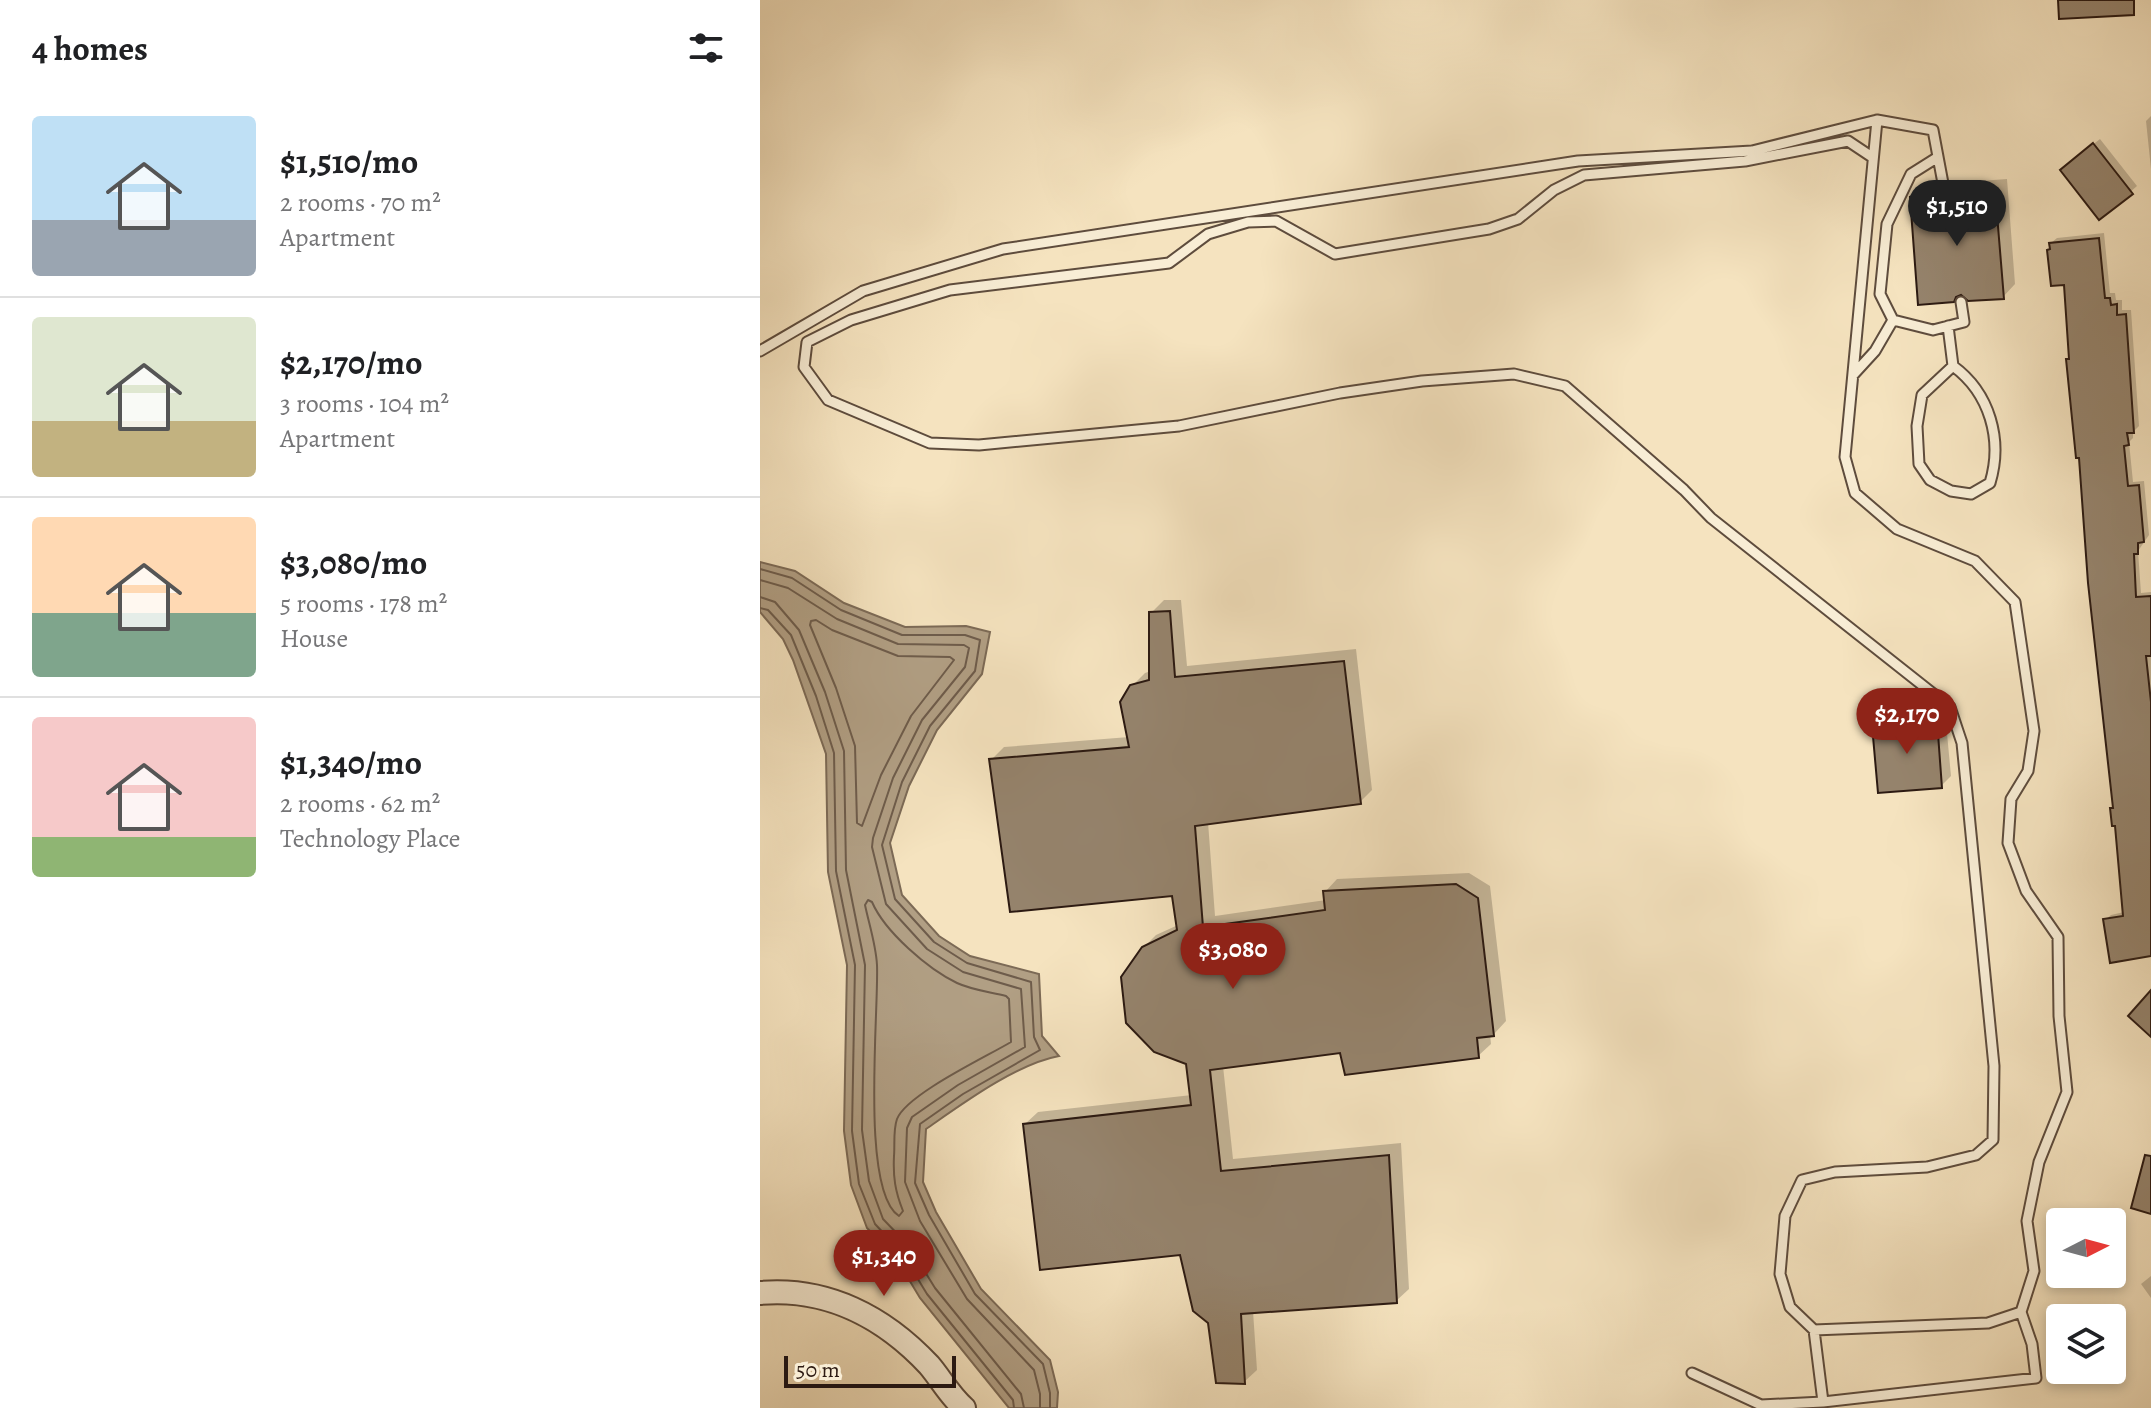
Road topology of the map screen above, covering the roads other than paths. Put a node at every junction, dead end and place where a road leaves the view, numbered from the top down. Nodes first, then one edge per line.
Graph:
1 (1877, 120) junction
2 (1872, 157) junction
3 (1938, 157) junction
4 (1945, 194) dead end
5 (1961, 302) dead end
6 (1893, 320) junction
7 (1948, 326) junction
8 (760, 351) edge
9 (1953, 366) junction
10 (1853, 375) junction
11 (760, 1293) edge
12 (2021, 1312) junction
13 (1814, 1330) junction
14 (1692, 1373) dead end
15 (1823, 1402) junction
16 (964, 1408) edge

1 - 2 lane
1 - 3 lane
1 - 8 lane
2 - 10 lane
2 - 13 lane
3 - 4 lane
3 - 6 lane
5 - 7 lane
6 - 7 lane
6 - 10 lane
7 - 9 lane
9 - 9 lane
10 - 12 lane
11 - 16 street
12 - 13 lane
12 - 15 lane
13 - 15 lane
14 - 15 lane

